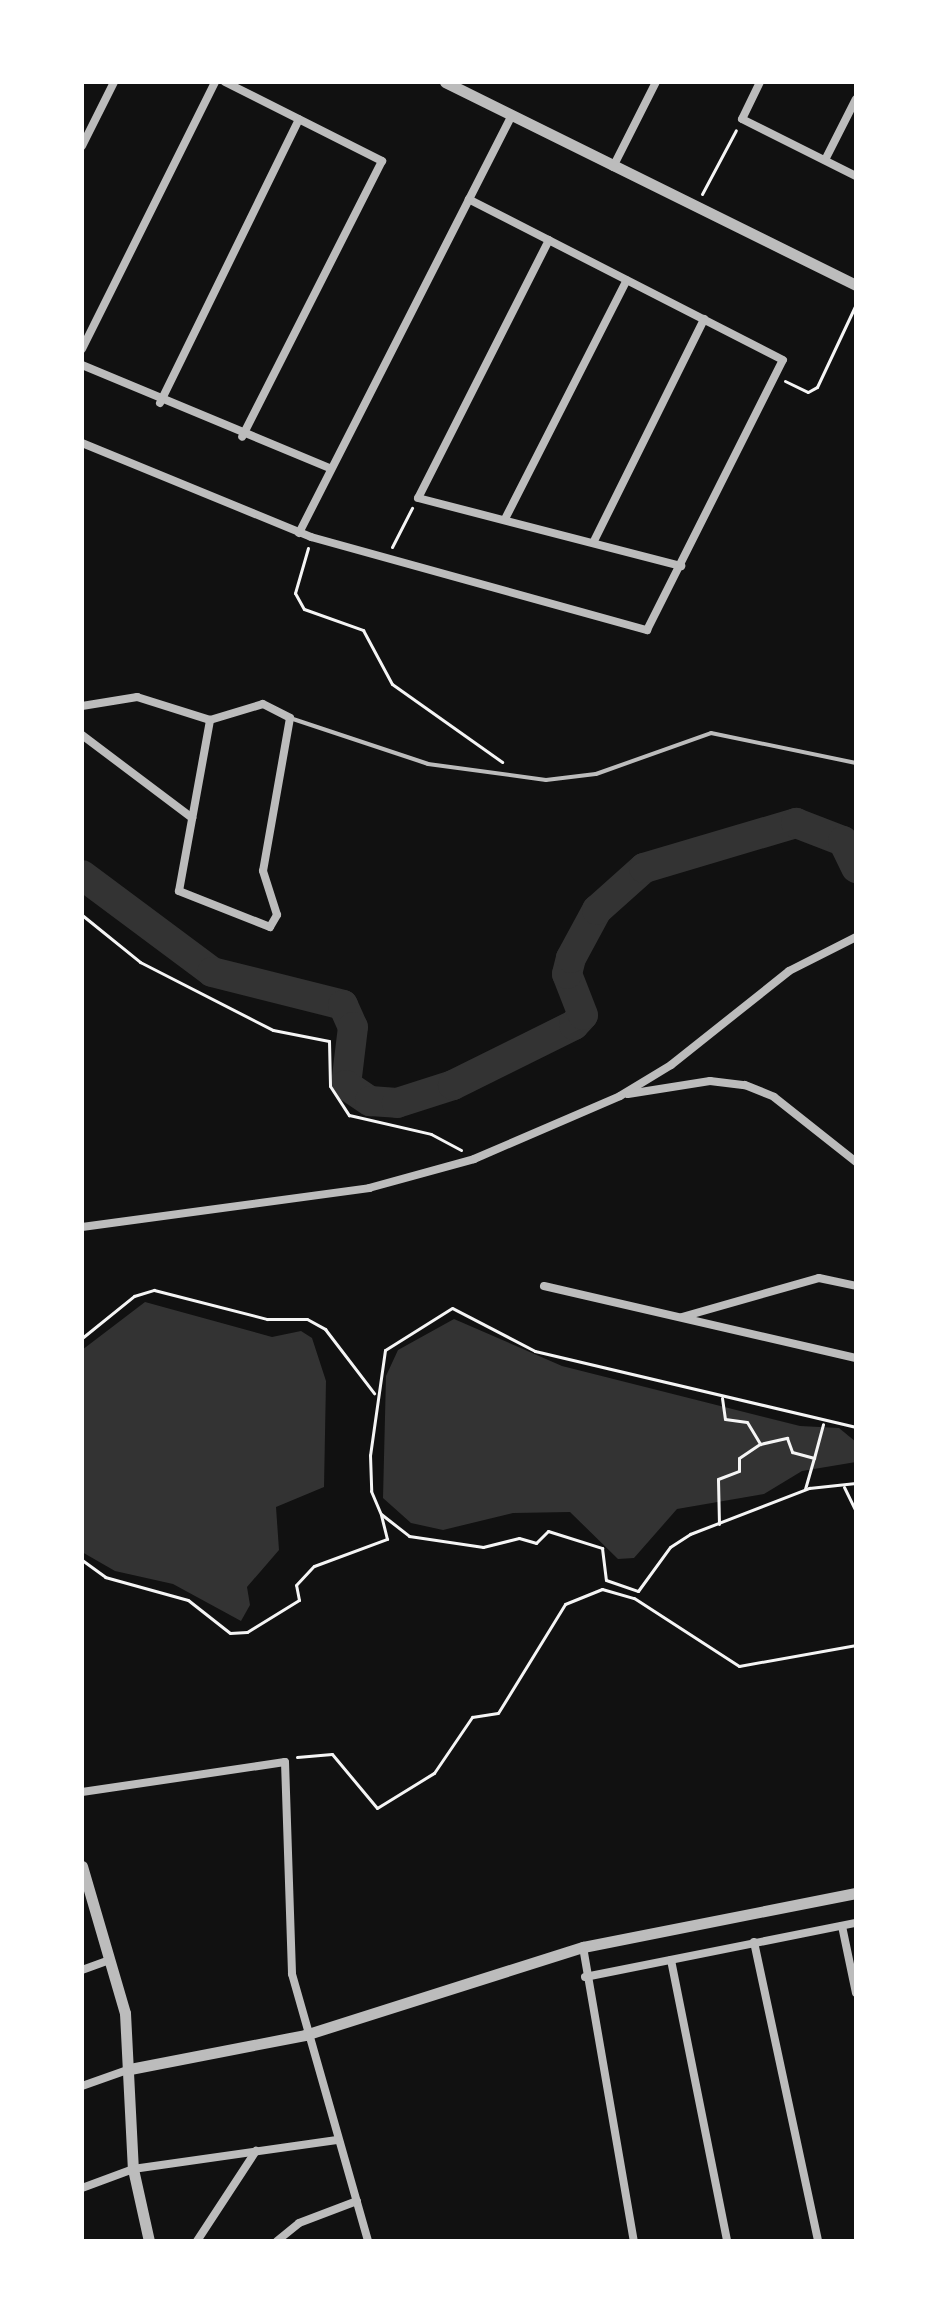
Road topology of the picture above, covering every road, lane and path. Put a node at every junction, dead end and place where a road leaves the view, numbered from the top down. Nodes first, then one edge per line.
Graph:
1 (114, 82) edge
2 (215, 82) edge
3 (225, 82) edge
4 (445, 82) edge
5 (656, 82) edge
6 (760, 82) edge
7 (856, 99) edge
8 (512, 115) junction
9 (299, 119) junction
10 (742, 119) junction
11 (82, 146) edge
12 (825, 160) junction
13 (613, 167) junction
14 (856, 176) edge
15 (469, 199) junction
16 (695, 207) junction
17 (549, 240) junction
18 (627, 280) junction
19 (856, 285) edge
20 (856, 304) edge
21 (704, 319) junction
22 (82, 349) edge
23 (82, 365) edge
24 (775, 376) junction
25 (160, 403) junction
26 (242, 437) junction
27 (82, 443) edge
28 (330, 468) junction
29 (418, 498) junction
30 (505, 519) junction
31 (299, 533) junction
32 (311, 537) junction
33 (594, 541) junction
34 (386, 558) junction
35 (681, 566) junction
36 (82, 706) edge
37 (290, 718) junction
38 (210, 720) junction
39 (82, 735) edge
40 (856, 763) edge
41 (511, 773) junction
42 (192, 818) junction
43 (82, 915) edge
44 (856, 937) edge
45 (620, 1096) junction
46 (474, 1159) junction
47 (856, 1162) edge
48 (82, 1227) edge
49 (544, 1286) dead end
50 (856, 1286) edge
51 (681, 1317) junction
52 (82, 1338) edge
53 (856, 1358) edge
54 (374, 1393) junction
55 (722, 1398) junction
56 (824, 1422) junction
57 (856, 1427) edge
58 (760, 1444) junction
59 (814, 1458) junction
60 (856, 1483) edge
61 (843, 1486) junction
62 (805, 1490) junction
63 (856, 1512) edge
64 (381, 1514) junction
65 (719, 1524) junction
66 (82, 1560) edge
67 (856, 1645) edge
68 (285, 1762) junction
69 (82, 1792) edge
70 (82, 1866) edge
71 (856, 1893) edge
72 (856, 1923) edge
73 (842, 1926) junction
74 (754, 1942) junction
75 (583, 1947) junction
76 (110, 1960) junction
77 (671, 1960) junction
78 (82, 1970) edge
79 (585, 1977) junction
80 (856, 1993) edge
81 (305, 2035) junction
82 (130, 2069) junction
83 (82, 2086) edge
84 (337, 2140) junction
85 (256, 2151) junction
86 (133, 2169) junction
87 (82, 2188) edge
88 (357, 2201) junction
89 (149, 2241) edge
90 (197, 2241) edge
91 (277, 2241) edge
92 (368, 2241) edge
93 (634, 2241) edge
94 (727, 2241) edge
95 (818, 2241) edge

1 - 11 street
2 - 22 street
3 - 9 street
4 - 8 street
5 - 13 street
6 - 10 street
7 - 12 street
8 - 13 street
8 - 15 street
9 - 25 street
9 - 26 street
10 - 12 street
10 - 16 path
12 - 14 street
13 - 16 street
15 - 17 street
15 - 28 street
16 - 19 street
17 - 18 street
17 - 29 street
18 - 21 street
18 - 30 street
20 - 24 path
21 - 24 street
21 - 33 street
23 - 25 street
24 - 35 street
25 - 26 street
26 - 28 street
27 - 31 street
28 - 31 street
29 - 30 street
29 - 34 path
30 - 33 street
31 - 32 street
32 - 34 street
32 - 41 path
33 - 35 street
34 - 35 street
36 - 38 street
37 - 38 street
37 - 41 lane
37 - 42 street
38 - 42 street
39 - 42 street
40 - 41 lane
43 - 46 path
44 - 45 street
45 - 46 street
45 - 47 street
46 - 48 street
49 - 51 street
50 - 51 street
51 - 53 street
52 - 54 path
54 - 55 path
54 - 64 path
55 - 56 path
55 - 58 path
56 - 57 path
56 - 59 path
58 - 59 path
58 - 65 path
59 - 62 path
60 - 61 path
61 - 62 path
61 - 63 path
62 - 65 path
64 - 65 path
64 - 66 path
67 - 68 path
68 - 69 street
68 - 81 street
70 - 76 street
71 - 75 street
72 - 73 street
73 - 74 street
73 - 80 street
74 - 77 street
74 - 95 street
75 - 79 street
75 - 81 street
76 - 78 street
76 - 82 street
77 - 79 street
77 - 94 street
79 - 93 street
81 - 82 street
81 - 84 street
82 - 83 street
82 - 86 street
84 - 85 street
84 - 88 street
85 - 86 street
85 - 90 street
86 - 87 street
86 - 89 street
88 - 91 street
88 - 92 street

